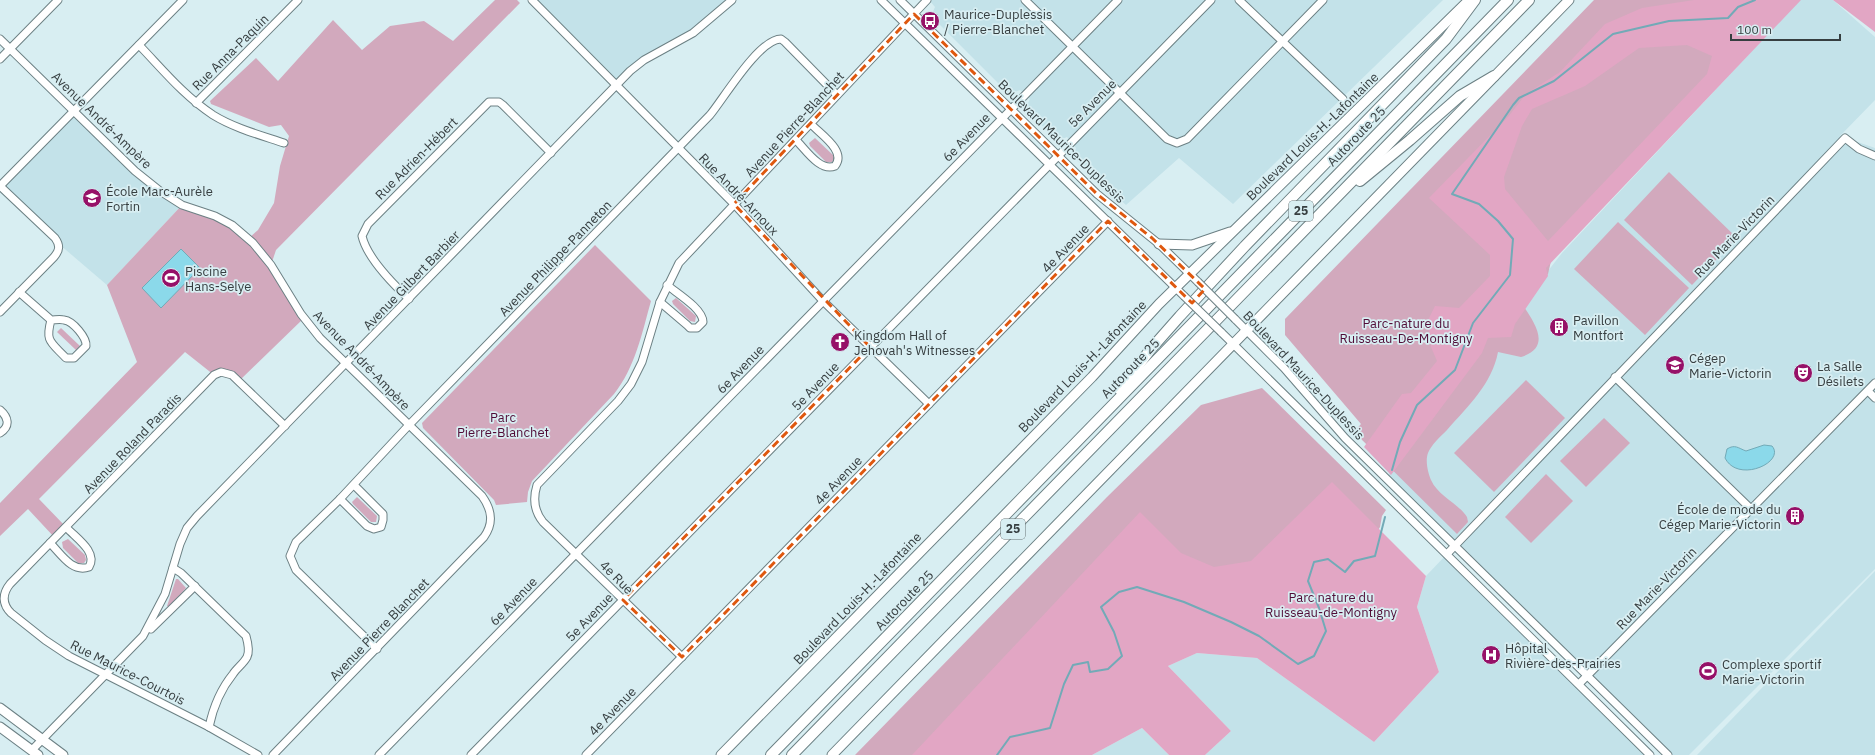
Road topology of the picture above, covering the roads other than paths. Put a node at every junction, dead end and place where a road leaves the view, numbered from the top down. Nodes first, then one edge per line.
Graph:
1 (58, 0) edge
2 (183, 0) edge
3 (298, 0) edge
4 (532, 0) edge
5 (732, 0) edge
6 (881, 0) edge
7 (900, 0) edge
8 (927, 0) edge
9 (1025, 0) edge
10 (1118, 0) edge
11 (1211, 0) edge
12 (1239, 0) edge
13 (1323, 0) edge
14 (1469, 0) edge
15 (1475, 0) edge
16 (1508, 0) edge
17 (1529, 0) edge
18 (1568, 0) edge
19 (914, 14) junction
20 (905, 23) junction
21 (0, 39) edge
22 (1283, 41) junction
23 (139, 45) junction
24 (1072, 47) junction
25 (10, 49) junction
26 (0, 59) edge
27 (1494, 76) junction
28 (616, 86) junction
29 (1119, 93) junction
30 (837, 95) junction
31 (1343, 99) dead end
32 (196, 103) junction
33 (1011, 109) junction
34 (74, 110) junction
35 (1002, 118) junction
36 (811, 124) junction
37 (796, 140) junction
38 (284, 143) dead end
39 (678, 148) junction
40 (551, 153) junction
41 (1058, 155) junction
42 (1875, 156) edge
43 (1048, 164) junction
44 (0, 186) edge
45 (734, 204) junction
46 (1322, 213) junction
47 (1108, 221) junction
48 (1232, 232) junction
49 (1159, 244) junction
50 (1189, 274) junction
51 (667, 285) junction
52 (1176, 288) junction
53 (19, 292) junction
54 (409, 299) junction
55 (823, 301) junction
56 (660, 302) junction
57 (0, 312) edge
58 (51, 320) junction
59 (1246, 330) junction
60 (1233, 344) junction
61 (870, 347) junction
62 (347, 364) junction
63 (1615, 377) junction
64 (1875, 383) edge
65 (1868, 391) junction
66 (1875, 398) edge
67 (929, 404) junction
68 (0, 410) edge
69 (1095, 423) junction
70 (409, 425) junction
71 (285, 426) junction
72 (0, 433) edge
73 (354, 485) junction
74 (340, 499) junction
75 (1751, 509) junction
76 (537, 512) joint
77 (491, 514) joint
78 (67, 528) junction
79 (50, 543) junction
80 (1455, 546) junction
81 (576, 553) junction
82 (1447, 554) junction
83 (173, 568) junction
84 (195, 586) junction
85 (4, 594) joint
86 (623, 600) junction
87 (143, 636) junction
88 (377, 649) junction
89 (682, 657) junction
90 (107, 675) junction
91 (1587, 676) junction
92 (1579, 684) junction
93 (0, 708) edge
94 (0, 727) edge
95 (209, 727) junction
96 (42, 740) junction
97 (35, 752) edge
98 (63, 755) edge
99 (258, 755) edge
100 (272, 755) edge
101 (379, 755) edge
102 (471, 755) edge
103 (586, 755) edge
104 (721, 755) edge
105 (771, 755) edge
106 (792, 755) edge
107 (832, 755) edge
108 (1650, 755) edge
109 (1668, 755) edge

1 - 25 street
2 - 23 street
3 - 32 street, Rue Anna-Paquin
4 - 28 street, Rue André-Arnoux
5 - 28 street, Avenue Gilbert Barbier
6 - 20 street, Boulevard Maurice-Duplessis
7 - 19 street, Boulevard Maurice-Duplessis
8 - 19 street, Avenue Pierre-Blanchet
9 - 24 street
10 - 24 street, 6e Avenue
11 - 29 street, 5e Avenue
12 - 22 street
13 - 22 street
14 - 48 main road, Boulevard Louis-H.-Lafontaine
15 - 69 highway
16 - 69 highway, Autoroute 25 / 25
17 - 46 highway, 25
18 - 27 main road
19 - 20 street, Avenue Pierre-Blanchet
19 - 33 street, Boulevard Maurice-Duplessis
20 - 30 street, Avenue Pierre-Blanchet
20 - 35 street, Boulevard Maurice-Duplessis
21 - 25 street, Avenue André-Ampère
22 - 29 street
22 - 31 street
23 - 32 street
23 - 34 street
24 - 29 street
24 - 33 street, 6e Avenue
25 - 26 street
25 - 34 street, Avenue André-Ampère
27 - 46 highway
27 - 59 main road
28 - 39 street, Rue André-Arnoux
28 - 40 street, Avenue Gilbert Barbier
29 - 41 street, 5e Avenue
30 - 36 street, Avenue Pierre-Blanchet
30 - 39 street, Avenue Philippe-Panneton
32 - 38 street
33 - 35 street, 6e Avenue
33 - 41 street, Boulevard Maurice-Duplessis
34 - 44 street
34 - 62 street, Avenue André-Ampère
35 - 43 street, Boulevard Maurice-Duplessis
35 - 55 street, 6e Avenue
36 - 37 street, Avenue Pierre-Blanchet
36 - 37 street
37 - 45 street, Avenue Pierre-Blanchet
39 - 45 street, Rue André-Arnoux
39 - 70 street, Avenue Philippe-Panneton
40 - 54 street, Avenue Gilbert Barbier
40 - 54 street, Rue Adrien-Hébert
41 - 43 street, 5e Avenue
41 - 49 street, Boulevard Maurice-Duplessis
42 - 63 street, Rue Marie-Victorin
43 - 47 street, Boulevard Maurice-Duplessis
43 - 61 street, 5e Avenue
44 - 53 street
45 - 51 street, Avenue Pierre-Blanchet
45 - 55 street, Rue André-Arnoux
46 - 106 highway, 25
47 - 52 street, Boulevard Maurice-Duplessis
47 - 67 street, 4e Avenue
48 - 49 main road
48 - 50 main road, Boulevard Louis-H.-Lafontaine
49 - 50 street, Boulevard Maurice-Duplessis
50 - 52 main road, Boulevard Louis-H.-Lafontaine
50 - 59 street, Boulevard Maurice-Duplessis, bridge
51 - 56 street, Avenue Pierre-Blanchet
51 - 56 street
52 - 60 street, Boulevard Maurice-Duplessis, bridge
52 - 104 main road, Boulevard Louis-H.-Lafontaine
53 - 57 street
53 - 58 street
54 - 62 street, Avenue Gilbert Barbier
55 - 61 street, Rue André-Arnoux
55 - 81 street, 6e Avenue
56 - 76 street, Avenue Pierre-Blanchet
58 - 58 street
59 - 60 main road
59 - 80 street, Boulevard Maurice-Duplessis
60 - 82 street, Boulevard Maurice-Duplessis
60 - 107 main road
61 - 67 street, Rue André-Arnoux
61 - 86 street, 5e Avenue
62 - 70 street, Avenue André-Ampère
62 - 71 street, Avenue Gilbert Barbier
63 - 75 street
63 - 80 street, Rue Marie-Victorin
64 - 65 street, Rue Marie-Victorin
65 - 66 street
65 - 75 street, Rue Marie-Victorin
67 - 89 street, 4e Avenue
68 - 72 street
69 - 105 highway, Autoroute 25 / 25
70 - 73 street, Avenue Philippe-Panneton
70 - 77 street, Avenue André-Ampère
71 - 78 street, Avenue Roland Paradis
71 - 83 street, Avenue Gilbert Barbier
73 - 74 street, Avenue Philippe-Panneton
73 - 74 street
74 - 88 street, Avenue Philippe-Panneton
75 - 91 street, Rue Marie-Victorin
76 - 81 street, 4e Rue
77 - 88 street, Avenue Pierre Blanchet
78 - 79 street, Avenue Roland Paradis
78 - 79 street
79 - 85 street, Avenue Roland Paradis
80 - 82 street, Rue Marie-Victorin
80 - 91 street, Boulevard Maurice-Duplessis
81 - 86 street, 4e Rue
81 - 101 street, 6e Avenue
82 - 92 street, Boulevard Maurice-Duplessis
83 - 84 street
83 - 87 street, Avenue Gilbert Barbier
84 - 87 street, Avenue Gilbert Barbier
84 - 95 street
85 - 90 street, Rue Maurice-Courtois
86 - 89 street, 4e Rue
86 - 102 street, 5e Avenue
87 - 90 street, Avenue Gilbert Barbier
88 - 100 street, Avenue Pierre Blanchet
89 - 103 street, 4e Avenue
90 - 95 street, Rue Maurice-Courtois
90 - 96 street, Avenue Gilbert Barbier
91 - 92 street, Rue Marie-Victorin
91 - 109 street, Boulevard Maurice-Duplessis
92 - 108 street, Boulevard Maurice-Duplessis
93 - 96 main road
94 - 97 main road
95 - 99 street, Rue Maurice-Courtois
96 - 97 street, Avenue Gilbert Barbier
96 - 98 main road

